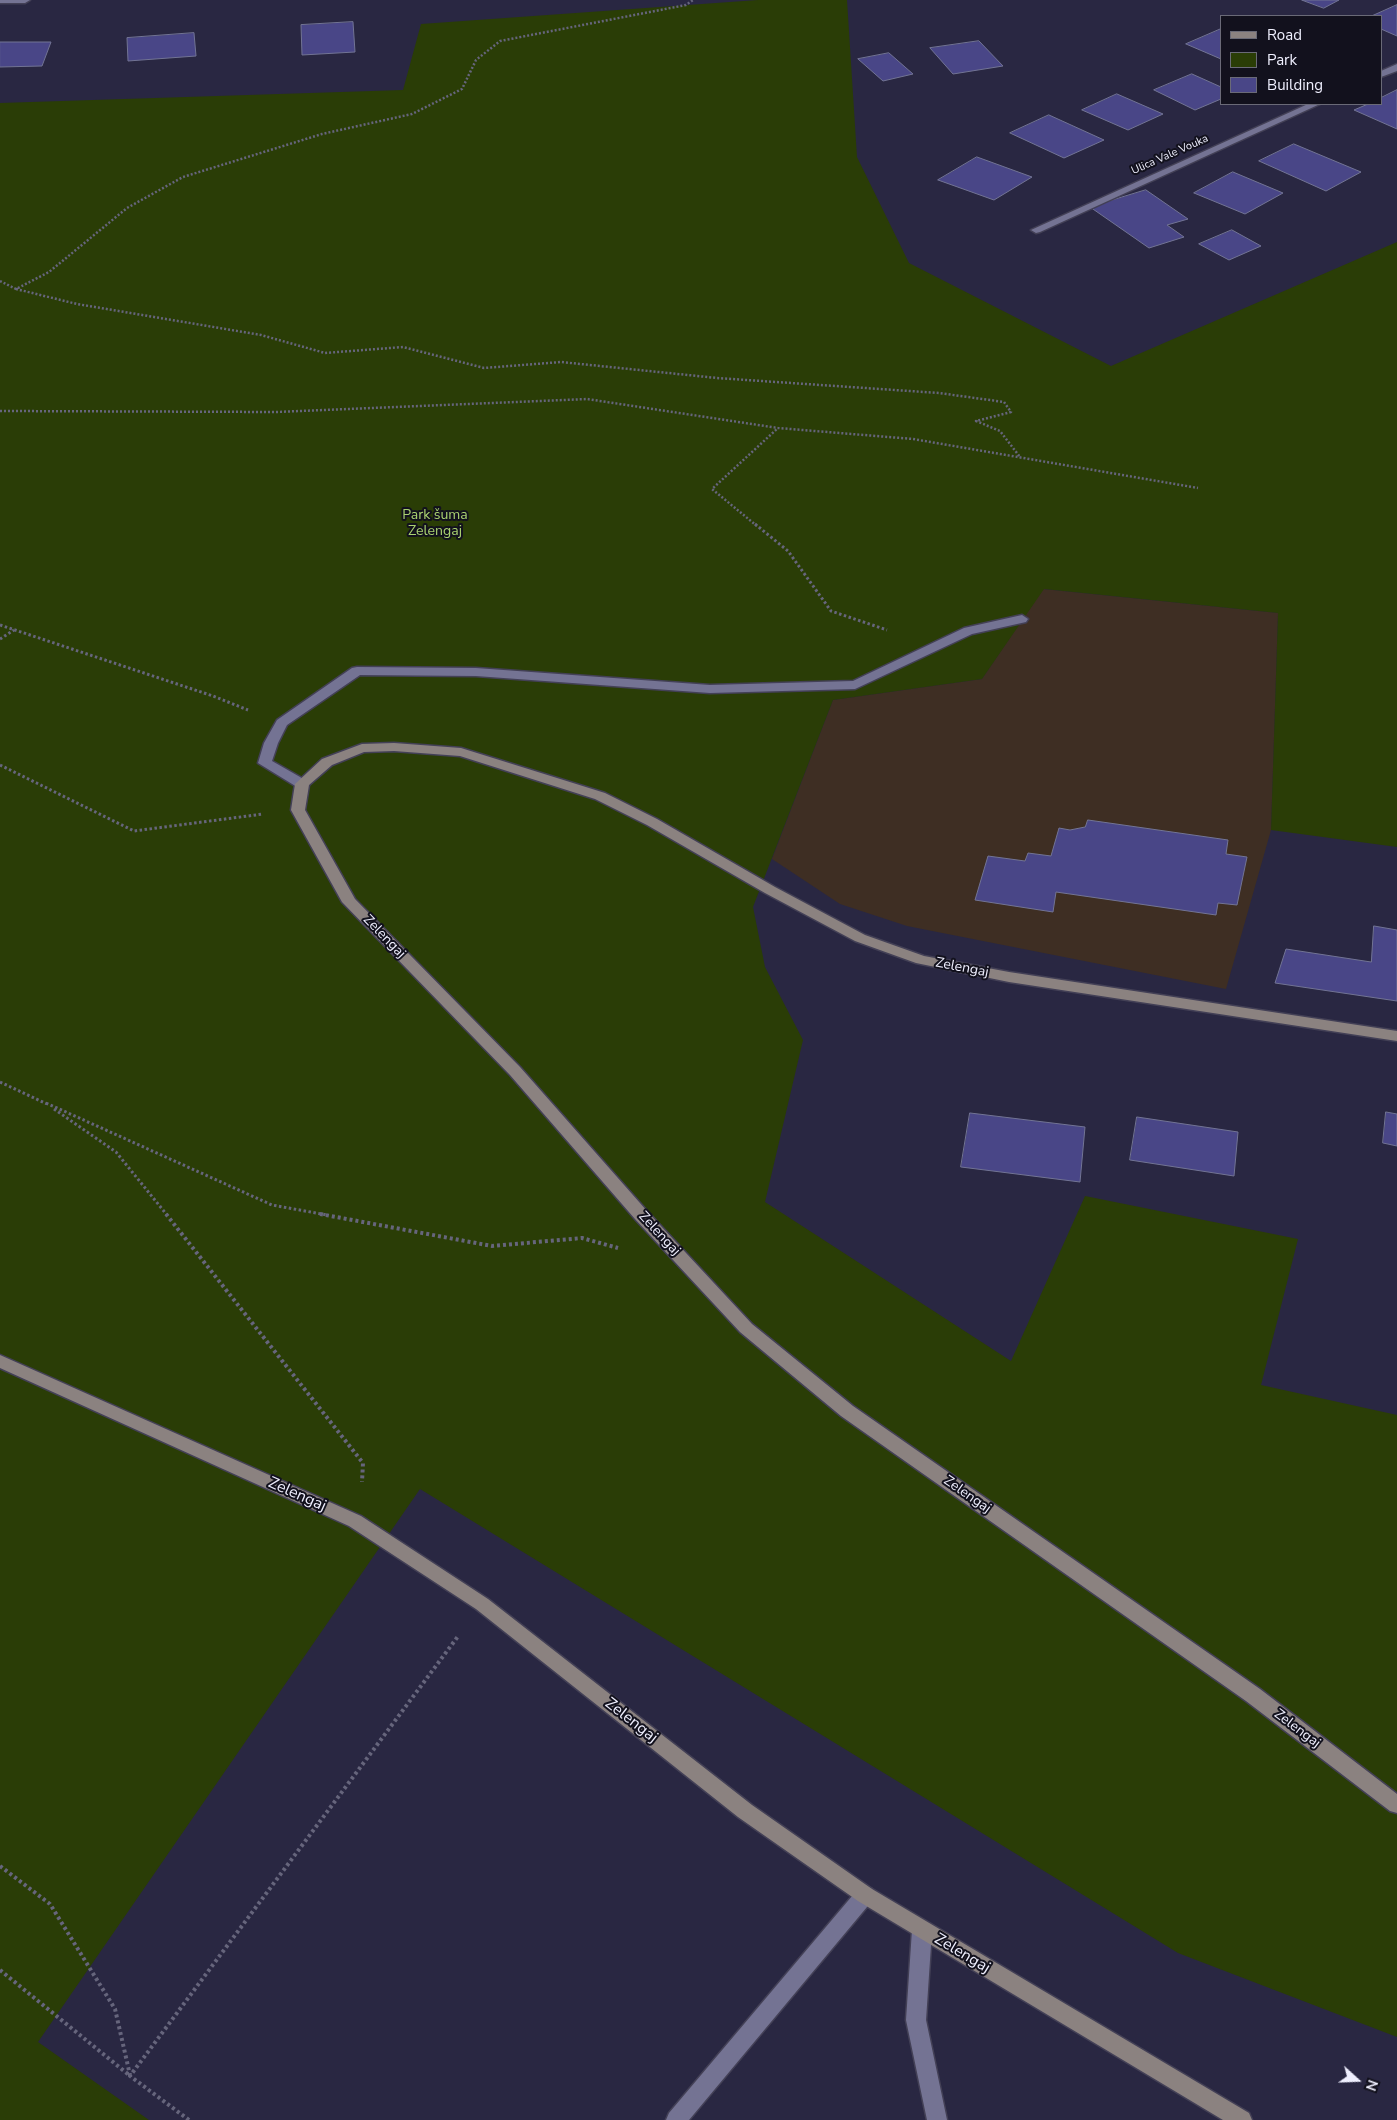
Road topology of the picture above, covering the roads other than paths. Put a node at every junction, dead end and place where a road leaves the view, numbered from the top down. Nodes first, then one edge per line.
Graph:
1 (0, 0) edge
2 (25, 0) edge
3 (1397, 66) edge
4 (1382, 74) edge
5 (1313, 105) edge
6 (1036, 230) dead end
7 (1022, 619) dead end
8 (302, 784) junction
9 (1397, 1036) edge
10 (0, 1362) edge
11 (1397, 1805) edge
12 (865, 1896) junction
13 (922, 1930) junction
14 (676, 2120) edge
15 (937, 2120) edge
16 (1242, 2120) edge

1 - 2 street
3 - 4 street
5 - 6 street, Ulica Vale Vouka
7 - 8 street
8 - 9 street, Zelengaj
8 - 11 street, Zelengaj
10 - 12 street, Zelengaj
12 - 13 street, Zelengaj
12 - 14 street
13 - 15 street
13 - 16 street, Zelengaj

